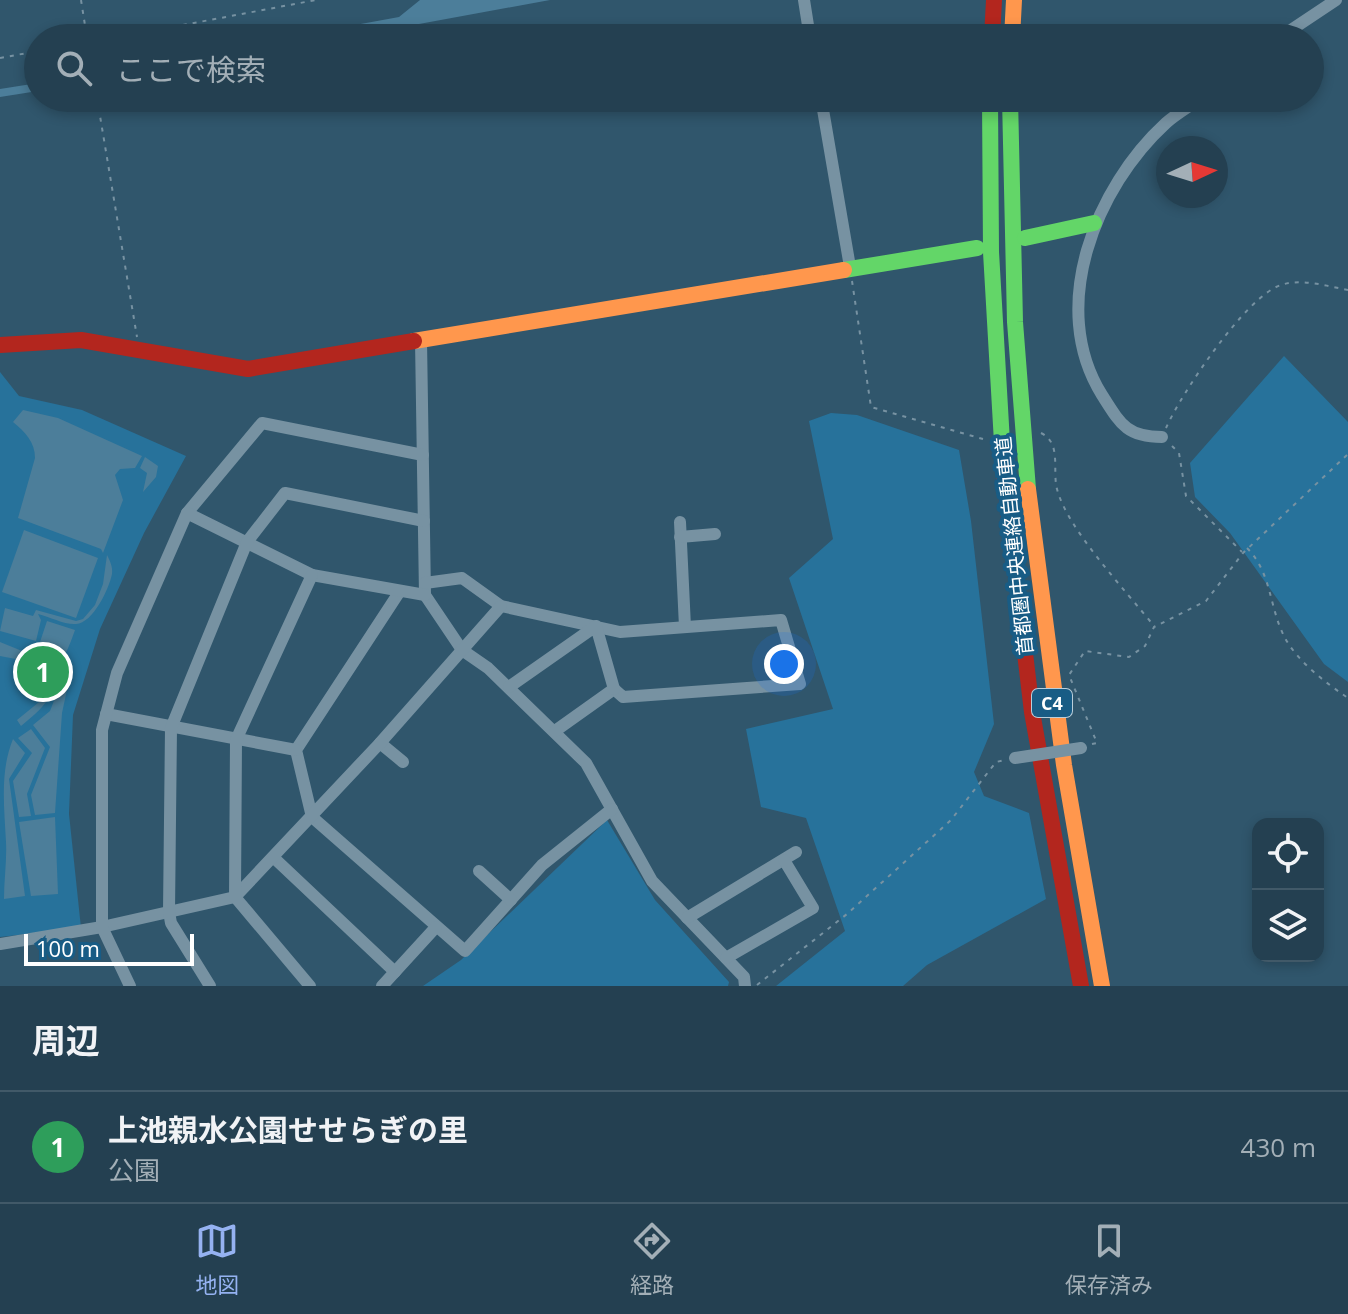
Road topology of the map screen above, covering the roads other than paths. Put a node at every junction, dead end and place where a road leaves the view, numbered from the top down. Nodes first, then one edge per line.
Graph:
1 (804, 0) edge
2 (994, 0) edge
3 (1014, 0) edge
4 (1336, 0) edge
5 (808, 24) edge
6 (993, 24) edge
7 (1013, 24) edge
8 (1300, 24) edge
9 (823, 112) edge
10 (990, 112) edge
11 (1010, 112) edge
12 (1181, 112) edge
13 (1094, 223) junction
14 (1025, 238) dead end
15 (977, 248) dead end
16 (850, 267) junction
17 (421, 340) junction
18 (0, 345) edge
19 (1162, 437) road end
20 (423, 455) junction
21 (187, 513) junction
22 (424, 521) junction
23 (680, 522) dead end
24 (715, 534) dead end
25 (680, 537) junction
26 (247, 542) junction
27 (312, 575) junction
28 (425, 589) junction
29 (400, 591) junction
30 (501, 606) junction
31 (596, 626) junction
32 (685, 627) junction
33 (462, 650) junction
34 (509, 687) junction
35 (614, 689) junction
36 (106, 714) junction
37 (171, 728) junction
38 (555, 731) junction
39 (236, 740) junction
40 (380, 743) junction
41 (1081, 748) road end
42 (296, 750) junction
43 (1015, 758) road end
44 (403, 762) dead end
45 (612, 809) junction
46 (312, 817) junction
47 (796, 852) dead end
48 (273, 857) junction
49 (784, 860) junction
50 (479, 871) dead end
51 (235, 897) junction
52 (511, 900) junction
53 (169, 912) junction
54 (687, 918) junction
55 (102, 927) junction
56 (436, 927) junction
57 (0, 944) edge
58 (726, 958) junction
59 (395, 972) junction
60 (130, 986) edge
61 (210, 986) edge
62 (310, 986) edge
63 (382, 986) edge
64 (745, 986) edge
65 (1081, 986) edge
66 (1102, 986) edge

1 - 5 street
2 - 6 main road
3 - 7 main road
4 - 8 street
9 - 16 street
10 - 65 main road, 首都圏中央連絡自動車道 / C4
11 - 66 main road, 首都圏中央連絡自動車道 / C4
12 - 13 street
13 - 14 main road
13 - 19 street
15 - 16 main road
16 - 17 main road
17 - 18 main road
17 - 20 street
20 - 21 street
20 - 22 street
21 - 26 street
21 - 36 street
22 - 26 street
22 - 28 street
23 - 25 street
24 - 25 street
25 - 32 street
26 - 27 street
26 - 37 street
27 - 29 street
27 - 39 street
28 - 29 street
28 - 30 street
28 - 33 street
29 - 42 street
30 - 31 street
30 - 33 street
31 - 32 street
31 - 34 street
31 - 35 street
32 - 35 street
33 - 34 street
33 - 40 street
34 - 38 street
35 - 38 street
36 - 37 street
36 - 55 street
37 - 39 street
37 - 53 street
38 - 45 street
39 - 42 street
39 - 51 street
40 - 44 street
40 - 46 street
41 - 43 street, bridge
42 - 46 street
45 - 52 street
45 - 54 street
46 - 48 street
46 - 56 street
47 - 49 street
48 - 51 street
48 - 59 street
49 - 54 street
49 - 58 street
50 - 52 street
51 - 53 street
51 - 62 street
52 - 56 street
53 - 55 street
53 - 61 street
54 - 58 street
55 - 57 street
55 - 60 street
56 - 59 street
58 - 64 street
59 - 63 street

